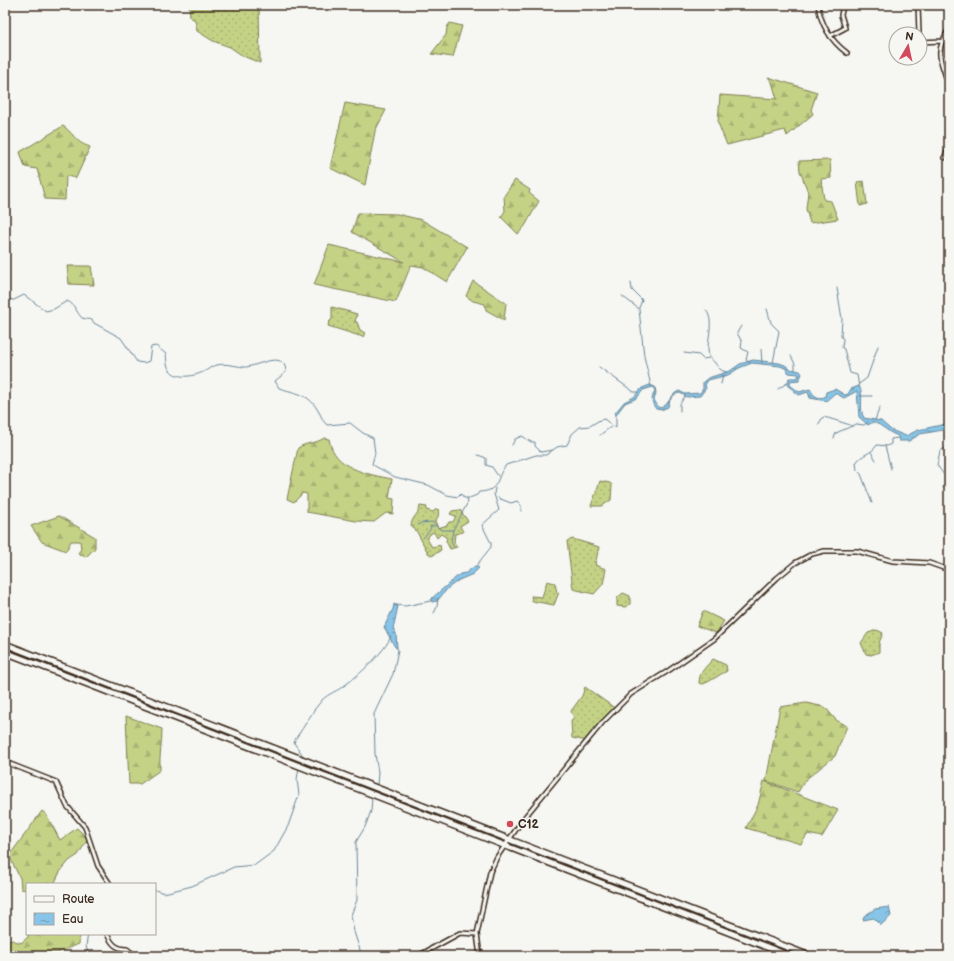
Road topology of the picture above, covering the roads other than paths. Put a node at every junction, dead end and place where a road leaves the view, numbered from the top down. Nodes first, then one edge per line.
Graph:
1 (818, 5) edge
2 (843, 5) edge
3 (918, 5) edge
4 (918, 26) edge
5 (949, 29) edge
6 (830, 36) junction
7 (942, 41) junction
8 (928, 42) edge
9 (847, 53) dead end
10 (949, 92) edge
11 (949, 104) edge
12 (949, 109) edge
13 (949, 148) edge
14 (944, 158) dead end
15 (949, 570) edge
16 (5, 644) edge
17 (5, 652) edge
18 (5, 762) edge
19 (505, 846) junction
20 (109, 883) edge
21 (477, 934) junction
22 (108, 935) edge
23 (136, 956) edge
24 (418, 956) edge
25 (480, 956) edge
26 (790, 956) edge
27 (810, 956) edge

1 - 6 street
2 - 6 street
3 - 4 street
5 - 7 street
6 - 9 street
7 - 8 street
7 - 10 street
11 - 12 street
13 - 14 street
15 - 19 street
16 - 27 highway
17 - 19 highway
18 - 20 street
19 - 21 street
19 - 26 highway
21 - 24 street
21 - 25 street
22 - 23 street

